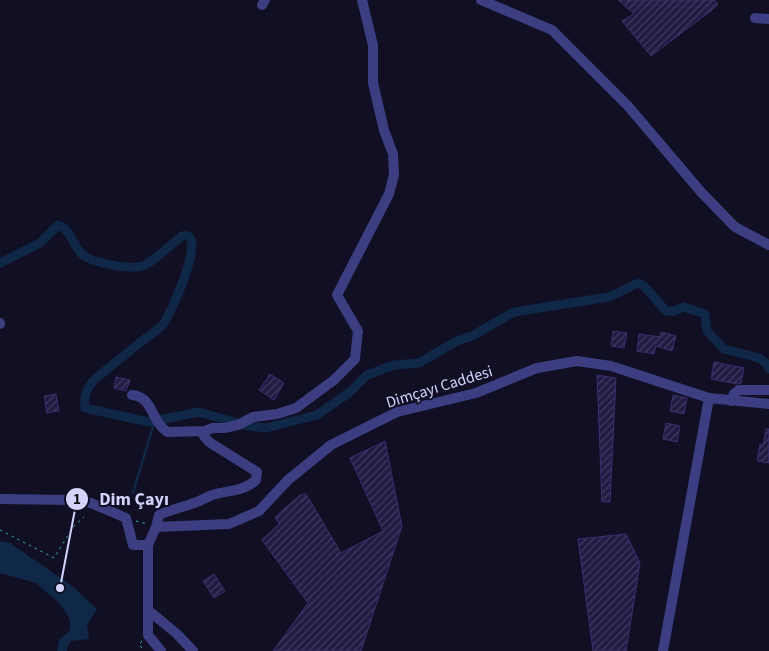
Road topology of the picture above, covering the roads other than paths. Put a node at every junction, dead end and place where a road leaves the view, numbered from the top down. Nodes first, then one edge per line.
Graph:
1 (362, 0) edge
2 (482, 0) edge
3 (755, 18) dead end
4 (769, 19) edge
5 (769, 245) edge
6 (769, 390) edge
7 (132, 395) dead end
8 (709, 398) junction
9 (731, 401) junction
10 (769, 404) edge
11 (205, 431) junction
12 (0, 499) edge
13 (156, 527) junction
14 (148, 545) junction
15 (148, 610) junction
16 (161, 651) edge
17 (193, 651) edge
18 (663, 651) edge

1 - 11 street
2 - 5 street
3 - 4 street
6 - 9 street
7 - 11 street
8 - 9 street, Dimçayı Caddesi
8 - 13 street, Dimçayı Caddesi
8 - 18 street
9 - 10 street, Dimçayı Caddesi
11 - 13 street
12 - 14 street
13 - 14 street
14 - 15 street
15 - 16 street
15 - 17 street

